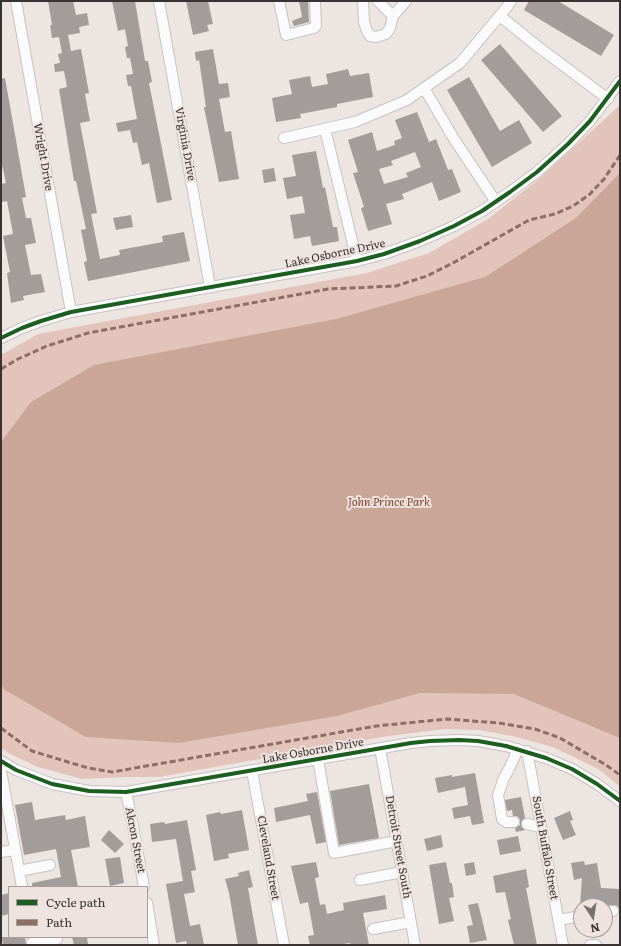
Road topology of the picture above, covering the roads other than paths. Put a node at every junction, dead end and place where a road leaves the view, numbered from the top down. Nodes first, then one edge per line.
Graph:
1 (16, 1) edge
2 (159, 1) edge
3 (278, 1) edge
4 (315, 1) edge
5 (363, 1) edge
6 (378, 1) edge
7 (406, 1) edge
8 (511, 1) edge
9 (393, 16) junction
10 (500, 16) junction
11 (620, 81) edge
12 (424, 88) junction
13 (608, 99) junction
14 (325, 129) junction
15 (284, 138) dead end
16 (496, 202) junction
17 (357, 261) junction
18 (210, 287) junction
19 (71, 312) junction
20 (1, 338) edge
21 (380, 748) junction
22 (522, 750) junction
23 (318, 759) junction
24 (1, 761) edge
25 (1, 770) edge
26 (252, 771) junction
27 (126, 792) junction
28 (620, 801) edge
29 (514, 822) dead end
30 (527, 824) dead end
31 (541, 827) junction
32 (397, 841) junction
33 (15, 850) junction
34 (1, 852) edge
35 (50, 865) dead end
36 (19, 871) junction
37 (402, 872) junction
38 (360, 880) dead end
39 (22, 886) edge
40 (144, 886) edge
41 (148, 909) edge
42 (573, 917) edge
43 (558, 920) junction
44 (411, 922) junction
45 (373, 929) dead end
46 (57, 939) dead end
47 (31, 942) edge
48 (154, 945) edge
49 (284, 945) edge
50 (415, 945) edge
51 (563, 945) edge
52 (590, 945) edge
53 (596, 945) edge

1 - 19 street, Wright Drive
2 - 18 street, Virginia Drive
3 - 4 street
5 - 9 street
6 - 9 street
7 - 9 street
8 - 10 street
10 - 12 street
10 - 13 street
11 - 13 street, Lake Osborne Drive
12 - 14 street
12 - 16 street
13 - 16 street, Lake Osborne Drive
14 - 15 street
14 - 17 street
16 - 17 street, Lake Osborne Drive
17 - 18 street, Lake Osborne Drive
18 - 19 street, Lake Osborne Drive
19 - 20 street, Lake Osborne Drive
21 - 22 street, Lake Osborne Drive
21 - 23 street, Lake Osborne Drive
21 - 32 street, Detroit Street South
22 - 28 street, Lake Osborne Drive
22 - 29 street
22 - 31 street, South Buffalo Street
23 - 26 street, Lake Osborne Drive
23 - 32 street
24 - 27 street, Lake Osborne Drive
25 - 33 street
26 - 27 street, Lake Osborne Drive
26 - 49 street, Cleveland Street
27 - 40 street, Akron Street
30 - 31 street
31 - 43 street, South Buffalo Street
32 - 37 street, Detroit Street South
33 - 34 street
33 - 36 street
35 - 36 street
36 - 39 street
37 - 38 street
37 - 44 street, Detroit Street South
41 - 48 street
42 - 43 street
43 - 51 street, South Buffalo Street
44 - 45 street
44 - 50 street, Detroit Street South
46 - 47 street
52 - 53 street

